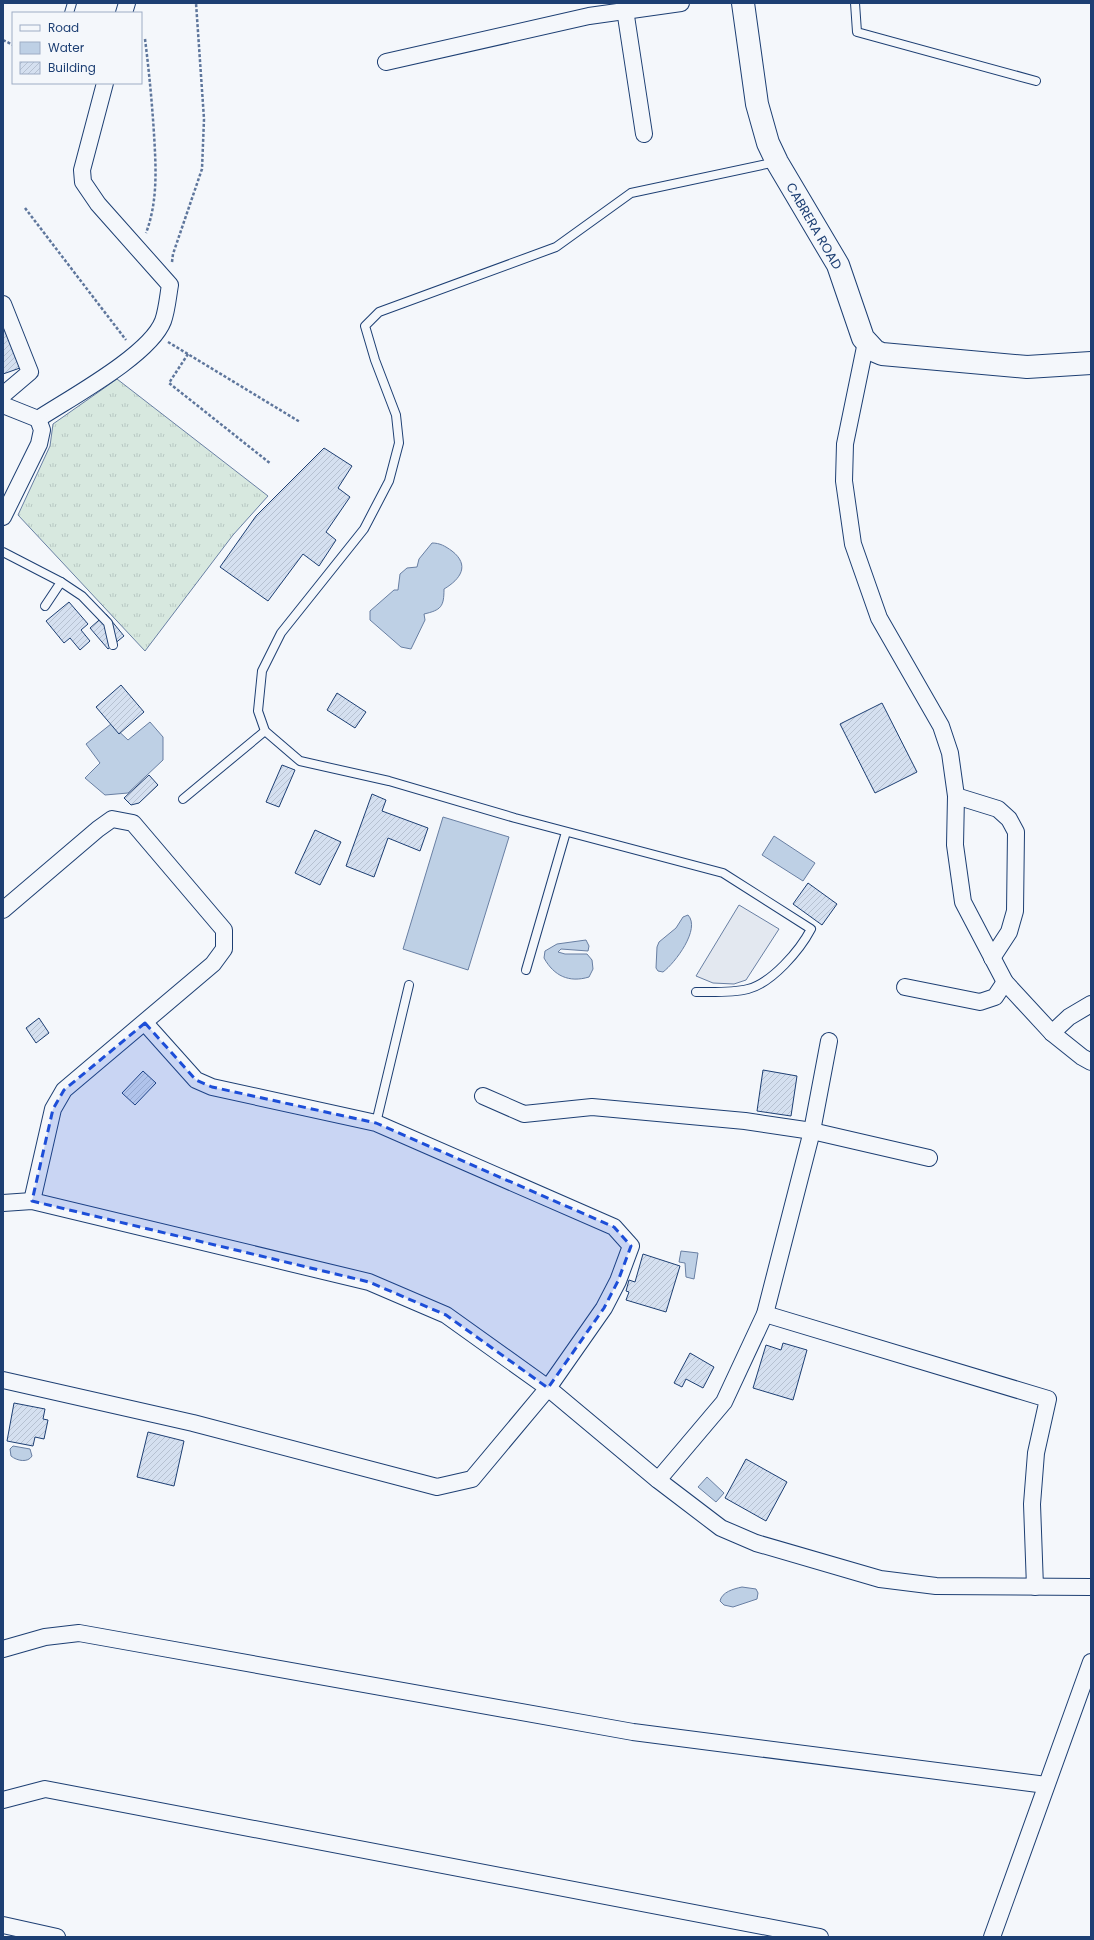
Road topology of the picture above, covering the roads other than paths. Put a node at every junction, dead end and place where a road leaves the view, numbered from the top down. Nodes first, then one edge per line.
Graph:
1 (681, 3) edge
2 (743, 3) edge
3 (855, 3) edge
4 (625, 7) edge
5 (386, 62) dead end
6 (1036, 81) dead end
7 (105, 84) edge
8 (644, 134) dead end
9 (777, 162) junction
10 (3, 304) edge
11 (866, 342) junction
12 (1091, 363) edge
13 (3, 395) edge
14 (3, 405) edge
15 (38, 419) junction
16 (3, 517) edge
17 (3, 552) edge
18 (61, 582) junction
19 (45, 606) dead end
20 (113, 645) dead end
21 (265, 731) junction
22 (956, 796) junction
23 (182, 799) dead end
24 (566, 832) junction
25 (3, 910) edge
26 (992, 958) junction
27 (526, 970) dead end
28 (1005, 982) junction
29 (409, 985) dead end
30 (904, 987) dead end
31 (696, 992) dead end
32 (1091, 1004) edge
33 (145, 1023) junction
34 (1052, 1033) junction
35 (829, 1041) dead end
36 (1091, 1062) edge
37 (483, 1096) dead end
38 (376, 1123) junction
39 (812, 1131) junction
40 (929, 1158) dead end
41 (32, 1201) junction
42 (3, 1203) edge
43 (765, 1314) junction
44 (3, 1380) edge
45 (548, 1388) junction
46 (658, 1480) junction
47 (1035, 1587) junction
48 (1091, 1587) edge
49 (3, 1648) edge
50 (1091, 1662) edge
51 (1046, 1785) junction
52 (3, 1800) edge
53 (3, 1925) edge
54 (57, 1937) edge
55 (820, 1937) edge
56 (992, 1937) edge

1 - 4 street
2 - 9 main road, CABRERA ROAD
3 - 6 lane
4 - 5 street
4 - 8 street
7 - 15 street
9 - 11 main road, CABRERA ROAD
9 - 21 lane
10 - 13 street
11 - 12 main road
11 - 22 street
14 - 15 street
15 - 16 street
17 - 18 lane
18 - 19 lane
18 - 20 lane
21 - 23 lane
21 - 24 lane
22 - 26 street
22 - 26 street
24 - 27 lane
24 - 31 lane
25 - 33 street
26 - 28 street
28 - 30 street
28 - 34 street
29 - 38 lane
32 - 34 street
33 - 38 street
33 - 41 street
34 - 36 street
35 - 39 street
37 - 39 street
38 - 45 street
39 - 40 street
39 - 43 street
41 - 42 street
41 - 45 street
43 - 46 street
43 - 47 street
44 - 45 street
45 - 46 street
46 - 47 street
47 - 48 street
49 - 51 street
50 - 51 street
51 - 56 street
52 - 55 street
53 - 54 street

